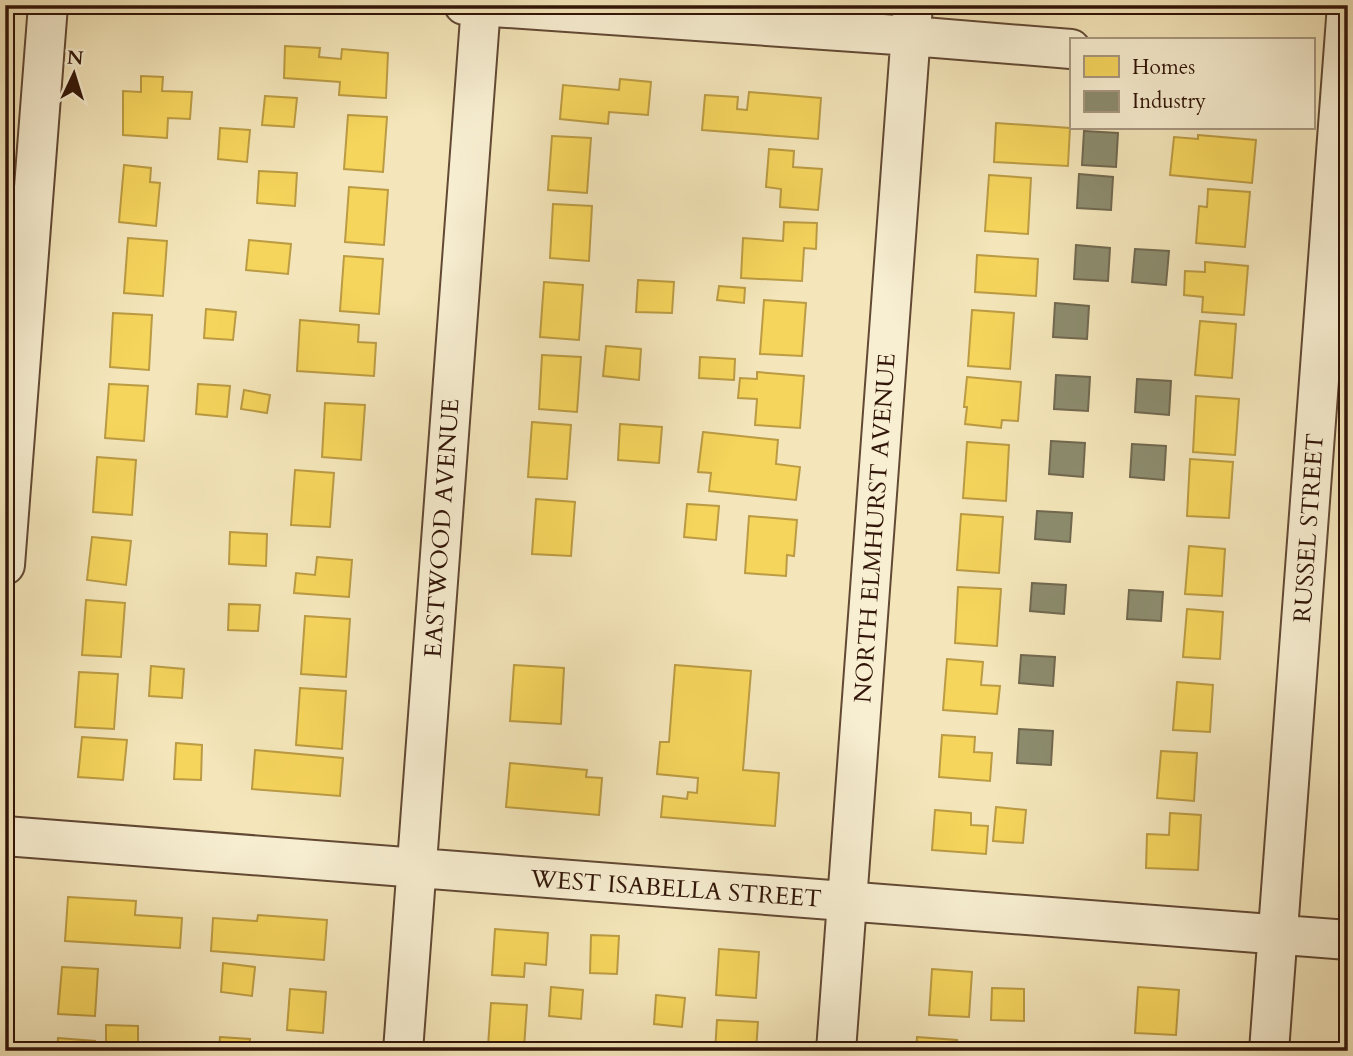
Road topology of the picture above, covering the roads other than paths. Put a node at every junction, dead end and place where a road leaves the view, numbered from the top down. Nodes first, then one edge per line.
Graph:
1 (48, 5) edge
2 (1348, 5) edge
3 (475, 6) edge
4 (912, 20) edge
5 (1070, 49) edge
6 (1334, 71) edge
7 (5, 565) edge
8 (5, 836) edge
9 (416, 869) junction
10 (847, 902) junction
11 (1278, 935) junction
12 (1348, 940) edge
13 (403, 1051) edge
14 (836, 1051) edge
15 (1269, 1051) edge

1 - 7 street
2 - 6 street, RUSSEL STREET
3 - 4 street
3 - 9 street, EASTWOOD AVENUE
4 - 5 street
4 - 10 street, NORTH ELMHURST AVENUE
6 - 11 street, RUSSEL STREET
8 - 9 street, WEST ISABELLA STREET
9 - 10 street, WEST ISABELLA STREET
9 - 13 street, EASTWOOD AVENUE
10 - 11 street, WEST ISABELLA STREET
10 - 14 street, NORTH ELMHURST AVENUE
11 - 12 street, WEST ISABELLA STREET
11 - 15 street, RUSSEL STREET

